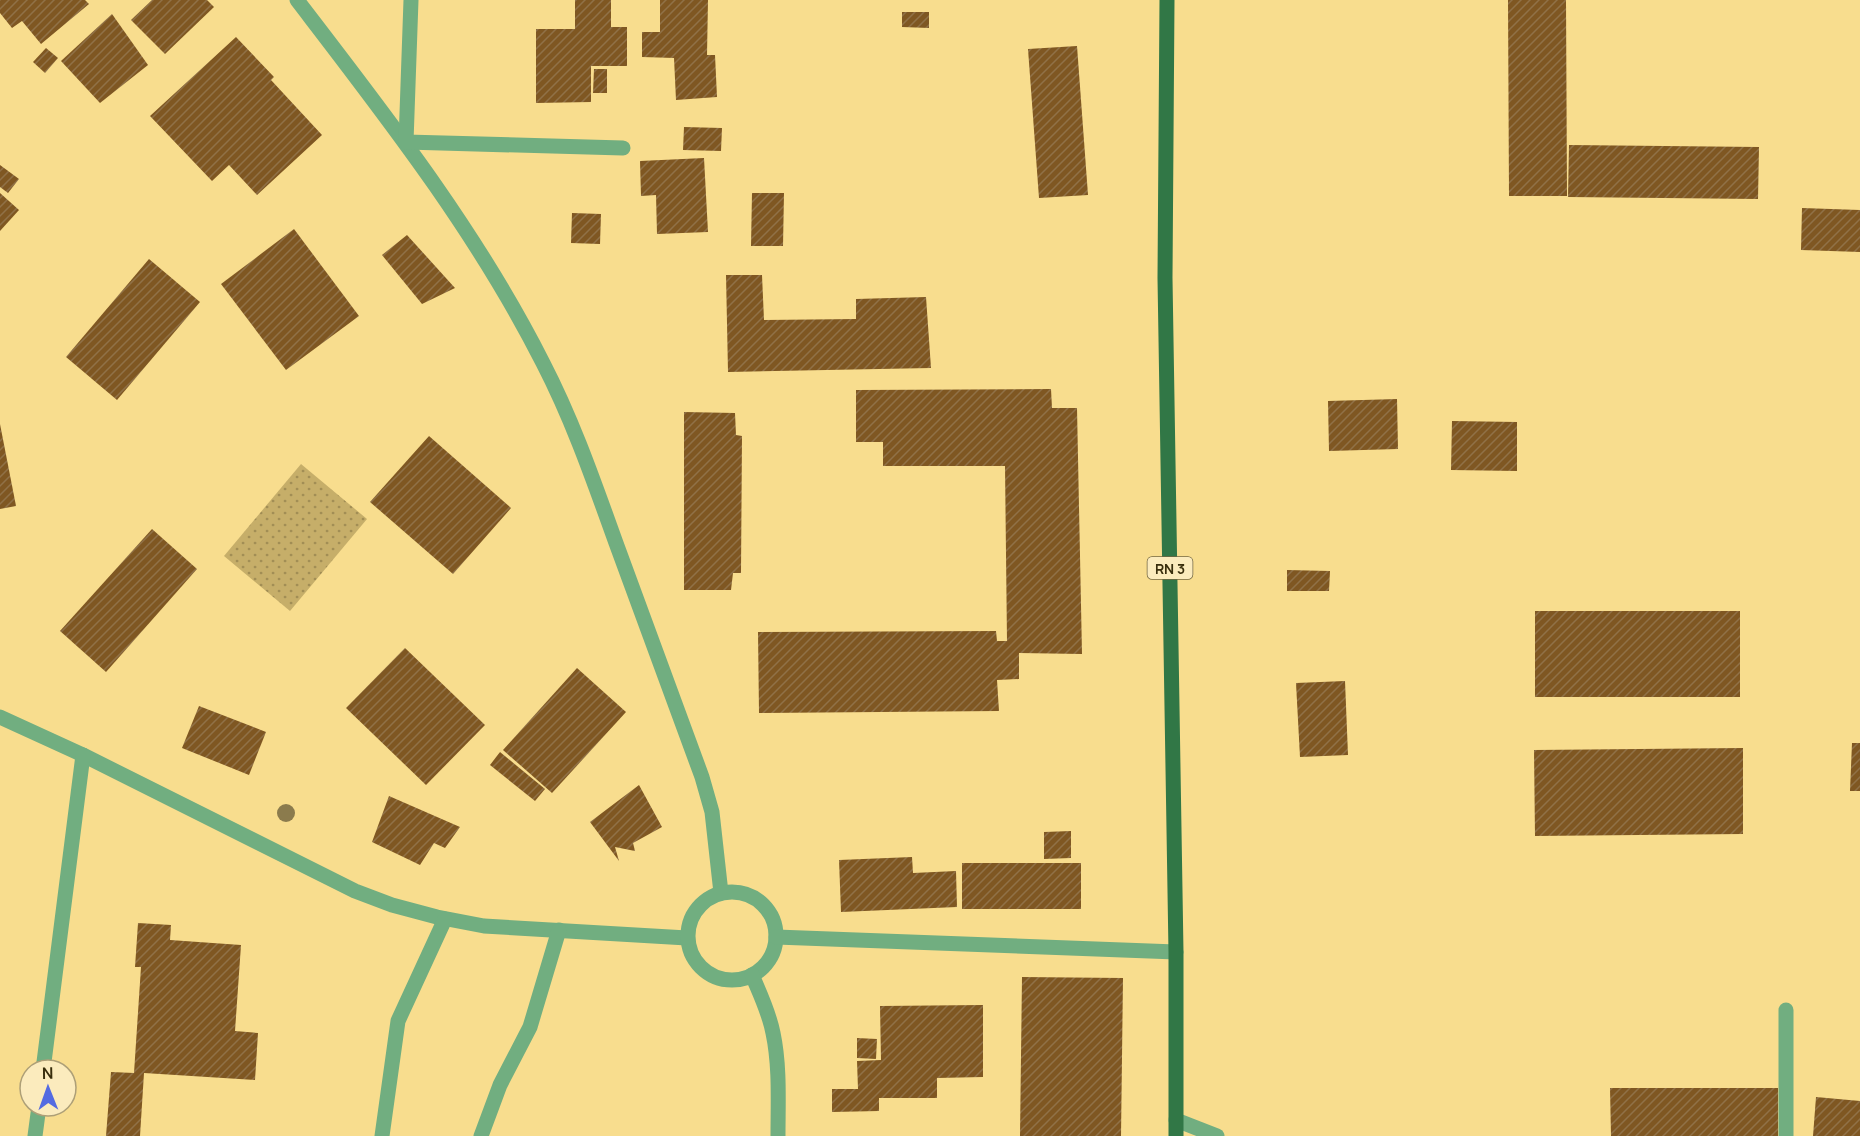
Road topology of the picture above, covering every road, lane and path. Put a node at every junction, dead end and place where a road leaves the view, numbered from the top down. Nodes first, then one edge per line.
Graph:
1 (297, 0) edge
2 (411, 0) edge
3 (1167, 0) edge
4 (406, 142) junction
5 (623, 148) dead end
6 (0, 717) edge
7 (83, 754) junction
8 (721, 893) junction
9 (445, 919) junction
10 (559, 930) junction
11 (777, 937) junction
12 (687, 938) junction
13 (1176, 952) junction
14 (752, 975) junction
15 (1786, 1010) dead end
16 (45, 1058) edge
17 (37, 1118) edge
18 (1176, 1120) junction
19 (35, 1136) edge
20 (382, 1136) edge
21 (481, 1136) edge
22 (778, 1136) edge
23 (1176, 1136) edge
24 (1217, 1136) edge
25 (1786, 1136) edge

1 - 4 street
2 - 4 street
3 - 13 main road, RN 3
4 - 5 street
4 - 8 street
6 - 7 street
7 - 9 street
7 - 16 street
8 - 11 street
8 - 12 street
9 - 10 street
9 - 20 street
10 - 12 street
10 - 21 street
11 - 13 street
11 - 14 street
12 - 14 street
13 - 18 main road, RN 3
14 - 22 street
15 - 25 street
17 - 19 street
18 - 23 main road, RN 3
18 - 24 street

